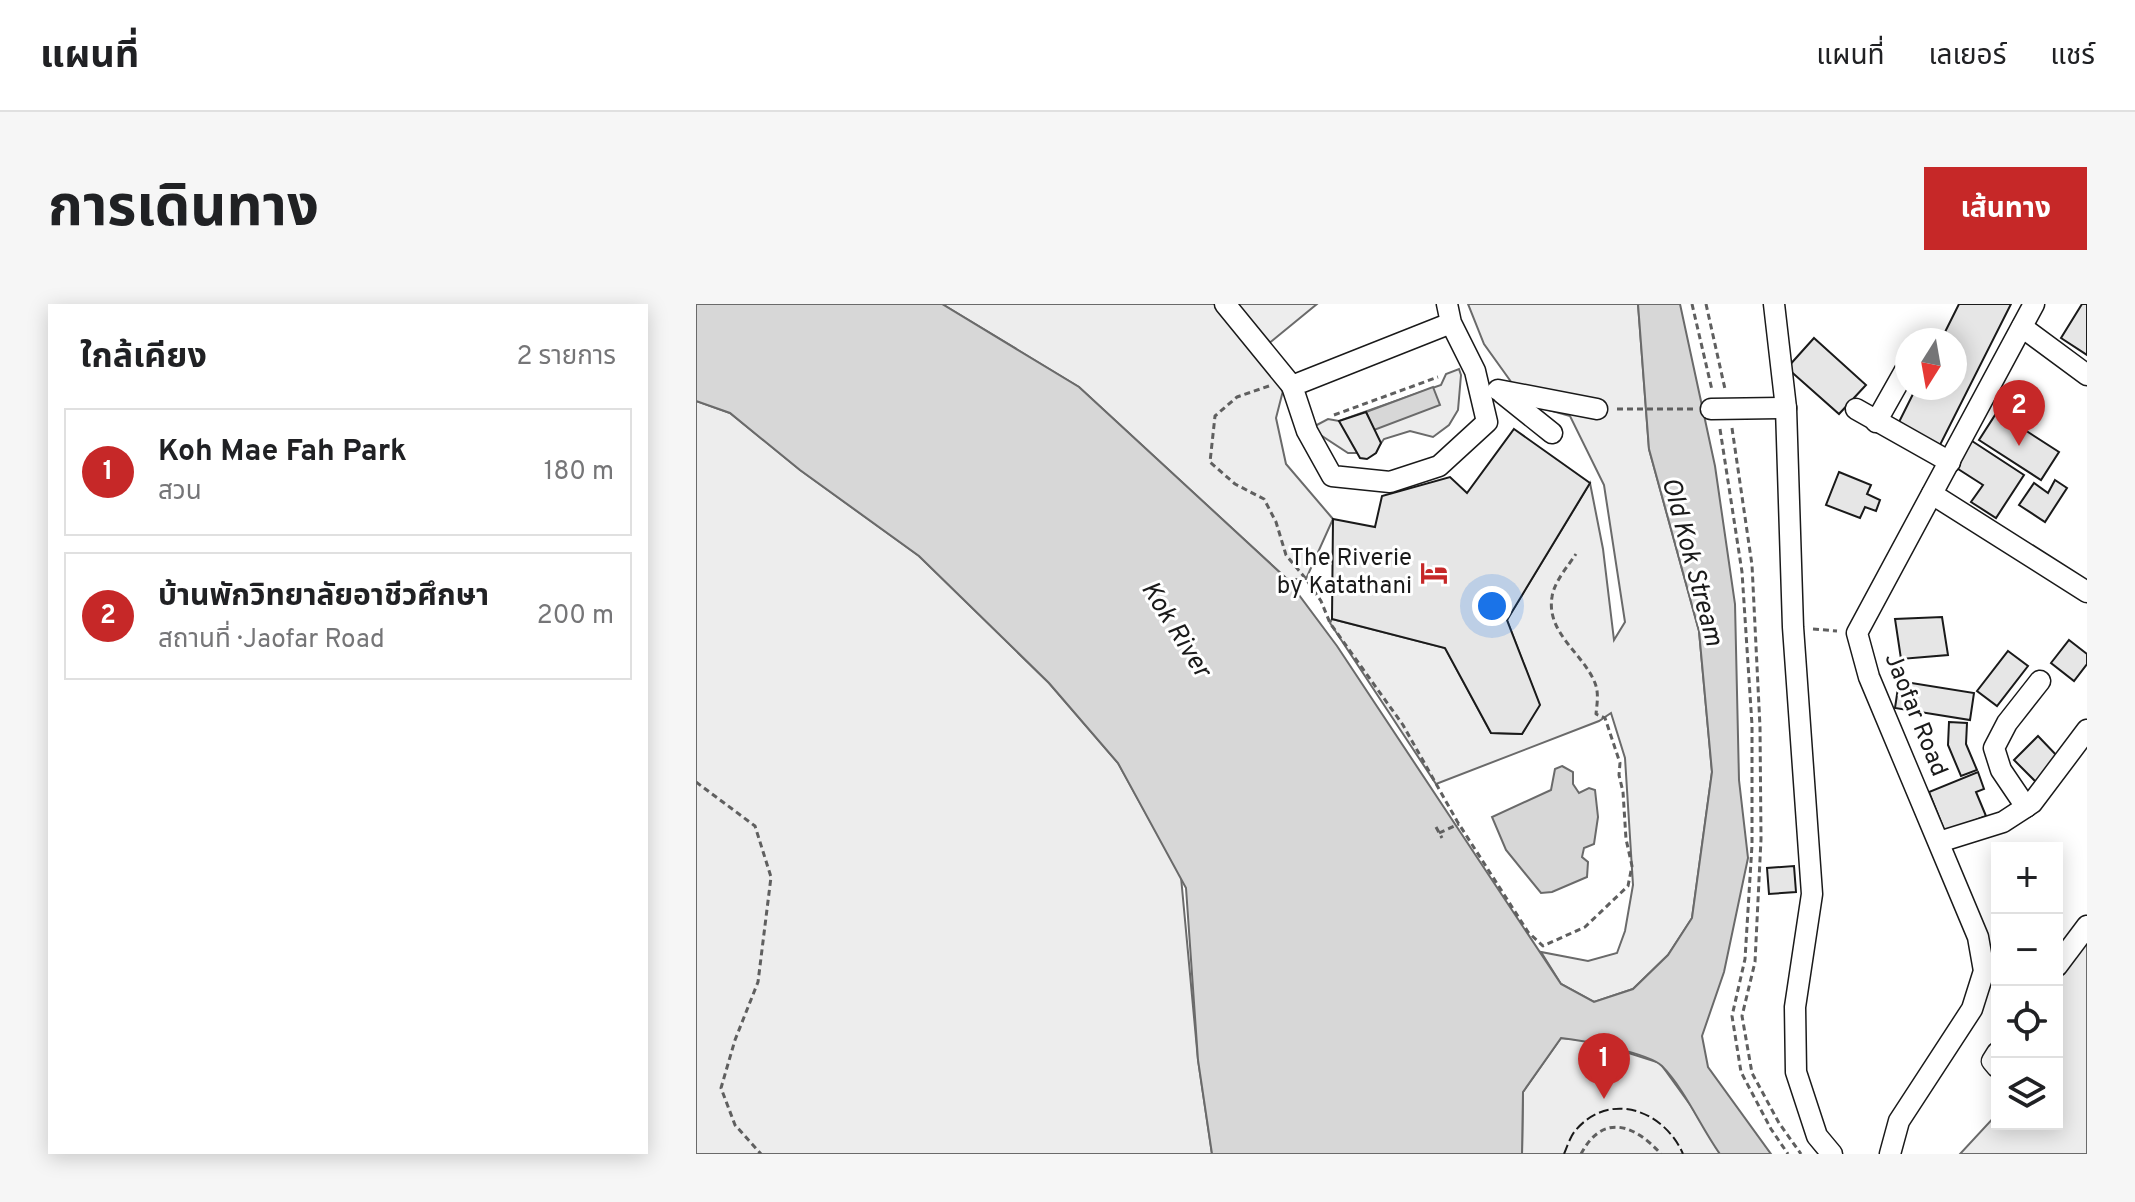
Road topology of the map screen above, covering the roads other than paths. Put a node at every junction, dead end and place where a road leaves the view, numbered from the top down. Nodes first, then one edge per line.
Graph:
1 (1225, 304) edge
2 (1774, 304) edge
3 (2034, 304) edge
4 (1449, 313) edge
5 (2022, 327) junction
6 (1475, 371) junction
7 (2087, 375) edge
8 (1289, 383) junction
9 (1895, 388) edge
10 (1498, 390) junction
11 (1786, 408) junction
12 (1597, 409) road end
13 (1719, 409) road end
14 (1856, 409) dead end
15 (1876, 422) junction
16 (1552, 433) dead end
17 (1950, 462) junction
18 (1932, 494) junction
19 (2087, 592) edge
20 (2040, 681) dead end
21 (2087, 730) edge
22 (2026, 807) junction
23 (1939, 842) junction
24 (2087, 926) edge
25 (2063, 958) edge
26 (1832, 1154) edge
27 (1890, 1154) edge

1 - 8 street
2 - 11 street
3 - 5 street, Jaofar Road
4 - 6 street
4 - 8 street
5 - 7 street
5 - 17 street, Jaofar Road
6 - 8 street
6 - 10 street
9 - 15 street
10 - 12 street
10 - 16 street
11 - 13 street
11 - 26 street
14 - 15 street
15 - 17 street
17 - 18 street, Jaofar Road
18 - 19 street
18 - 23 street, Jaofar Road
20 - 22 street
21 - 22 street
22 - 23 street
23 - 27 street, Jaofar Road
24 - 25 street

